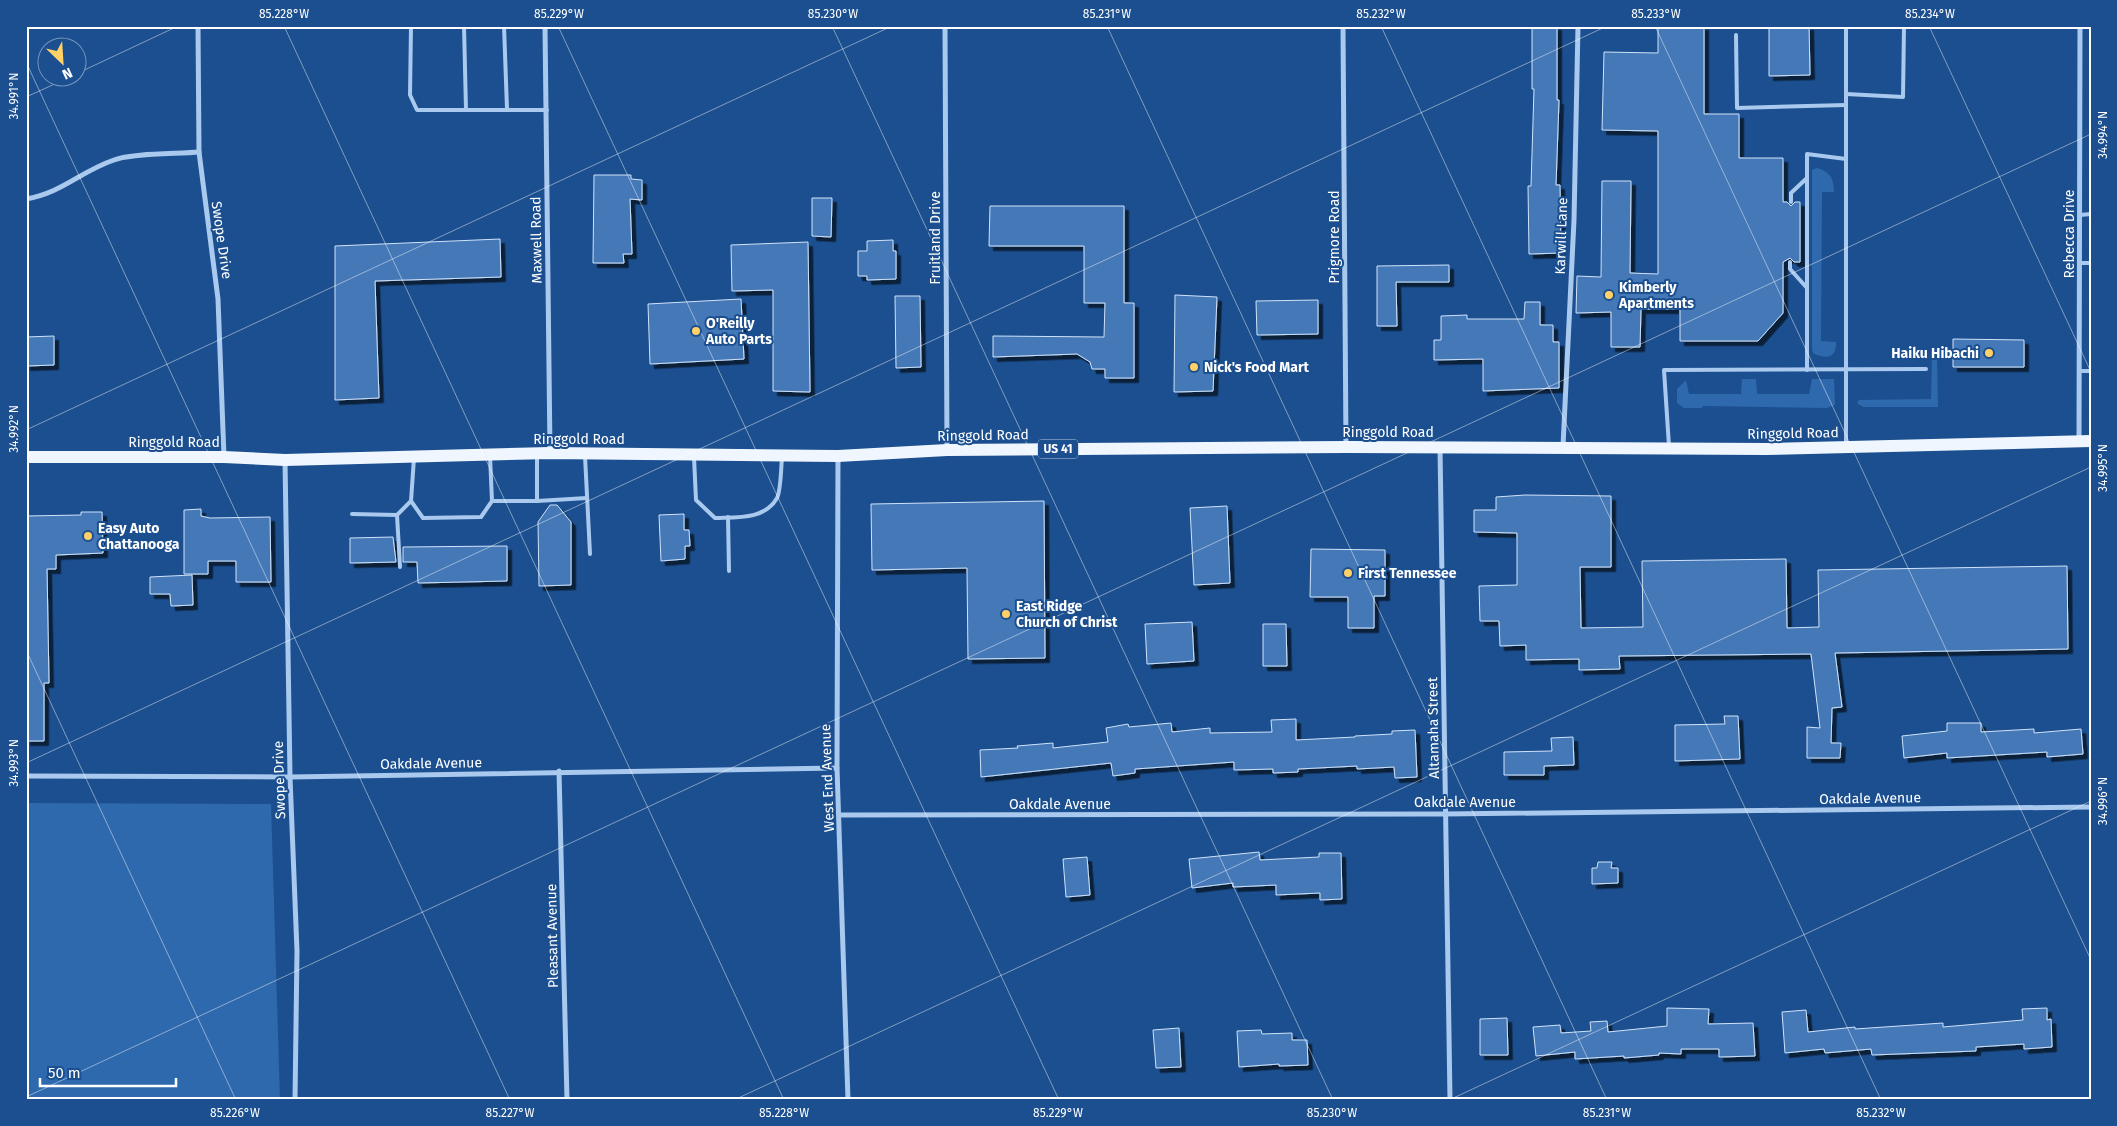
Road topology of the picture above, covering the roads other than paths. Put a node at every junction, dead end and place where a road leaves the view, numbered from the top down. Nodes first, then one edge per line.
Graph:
1 (198, 26) edge
2 (411, 26) edge
3 (464, 26) edge
4 (504, 26) edge
5 (545, 26) edge
6 (945, 26) edge
7 (1343, 26) edge
8 (1578, 26) edge
9 (1846, 26) edge
10 (1904, 26) edge
11 (2080, 26) edge
12 (1736, 35) dead end
13 (1846, 94) junction
14 (1846, 105) junction
15 (507, 109) junction
16 (466, 110) junction
17 (547, 110) junction
18 (199, 152) junction
19 (1846, 159) junction
20 (1807, 178) junction
21 (26, 199) edge
22 (1791, 202) dead end
23 (2091, 214) edge
24 (2080, 215) junction
25 (1790, 262) dead end
26 (2080, 263) junction
27 (2091, 263) edge
28 (1807, 289) junction
29 (1926, 369) dead end
30 (1807, 370) junction
31 (1847, 371) junction
32 (2080, 371) junction
33 (2091, 371) edge
34 (2085, 442) edge
35 (1564, 446) junction
36 (1346, 447) junction
37 (1440, 447) junction
38 (1846, 447) junction
39 (1669, 448) junction
40 (947, 450) junction
41 (536, 453) junction
42 (550, 453) junction
43 (585, 454) junction
44 (490, 455) junction
45 (694, 455) junction
46 (783, 456) junction
47 (838, 456) junction
48 (26, 457) edge
49 (224, 457) junction
50 (414, 458) junction
51 (285, 460) junction
52 (587, 498) junction
53 (492, 501) junction
54 (537, 501) junction
55 (411, 502) junction
56 (352, 514) dead end
57 (397, 515) junction
58 (728, 517) junction
59 (590, 554) dead end
60 (400, 567) dead end
61 (730, 571) dead end
62 (837, 768) junction
63 (559, 771) junction
64 (26, 776) edge
65 (290, 777) junction
66 (2091, 807) edge
67 (1445, 814) junction
68 (840, 815) junction
69 (295, 1100) edge
70 (567, 1100) edge
71 (848, 1100) edge
72 (1450, 1100) edge

1 - 18 street, Swope Drive
2 - 16 lane
3 - 16 lane
4 - 15 lane
5 - 17 street, Maxwell Road
6 - 40 street, Fruitland Drive
7 - 36 street, Prigmore Road
8 - 35 street, Karwill Lane
9 - 13 lane
10 - 13 lane
11 - 24 street, Rebecca Drive
12 - 14 lane
13 - 14 lane
14 - 19 lane
15 - 16 lane
15 - 17 lane
17 - 42 street, Maxwell Road
18 - 21 street
18 - 49 street, Swope Drive
19 - 20 lane
19 - 31 lane
20 - 22 lane
20 - 28 lane
23 - 24 lane
24 - 26 street, Rebecca Drive
25 - 28 lane
26 - 27 lane
26 - 32 street, Rebecca Drive
28 - 30 lane
29 - 31 lane
30 - 31 lane
30 - 39 lane
31 - 38 lane
32 - 33 lane
32 - 34 street, Rebecca Drive
34 - 38 main road, Ringgold Road / US 41
35 - 37 main road, Ringgold Road / US 41
35 - 39 main road, Ringgold Road / US 41
36 - 37 main road, Ringgold Road / US 41
36 - 40 main road, Ringgold Road / US 41
37 - 67 street, Altamaha Street
38 - 39 main road, Ringgold Road / US 41
40 - 47 main road, Ringgold Road / US 41
41 - 42 main road, Ringgold Road / US 41
41 - 44 main road, Ringgold Road / US 41
41 - 54 lane
42 - 43 main road, Ringgold Road / US 41
43 - 45 main road, Ringgold Road / US 41
43 - 52 lane
44 - 50 main road, Ringgold Road / US 41
44 - 53 lane
45 - 46 main road, Ringgold Road / US 41
45 - 58 lane
46 - 47 main road, Ringgold Road / US 41
46 - 58 lane
47 - 62 street, West End Avenue
48 - 49 main road, Ringgold Road / US 41
49 - 51 main road, Ringgold Road / US 41
50 - 51 main road, Ringgold Road / US 41
50 - 55 lane
51 - 65 street, Swope Drive
52 - 54 lane
52 - 59 lane
53 - 54 lane
53 - 55 lane
55 - 57 lane
56 - 57 lane
57 - 60 lane
58 - 61 lane
62 - 63 street, Oakdale Avenue
62 - 68 street, West End Avenue
63 - 65 street, Oakdale Avenue
63 - 70 street, Pleasant Avenue
64 - 65 street, Oakdale Avenue
65 - 69 street, Swope Drive
66 - 67 street, Oakdale Avenue
67 - 68 street, Oakdale Avenue
67 - 72 street, Altamaha Street
68 - 71 street, West End Avenue

